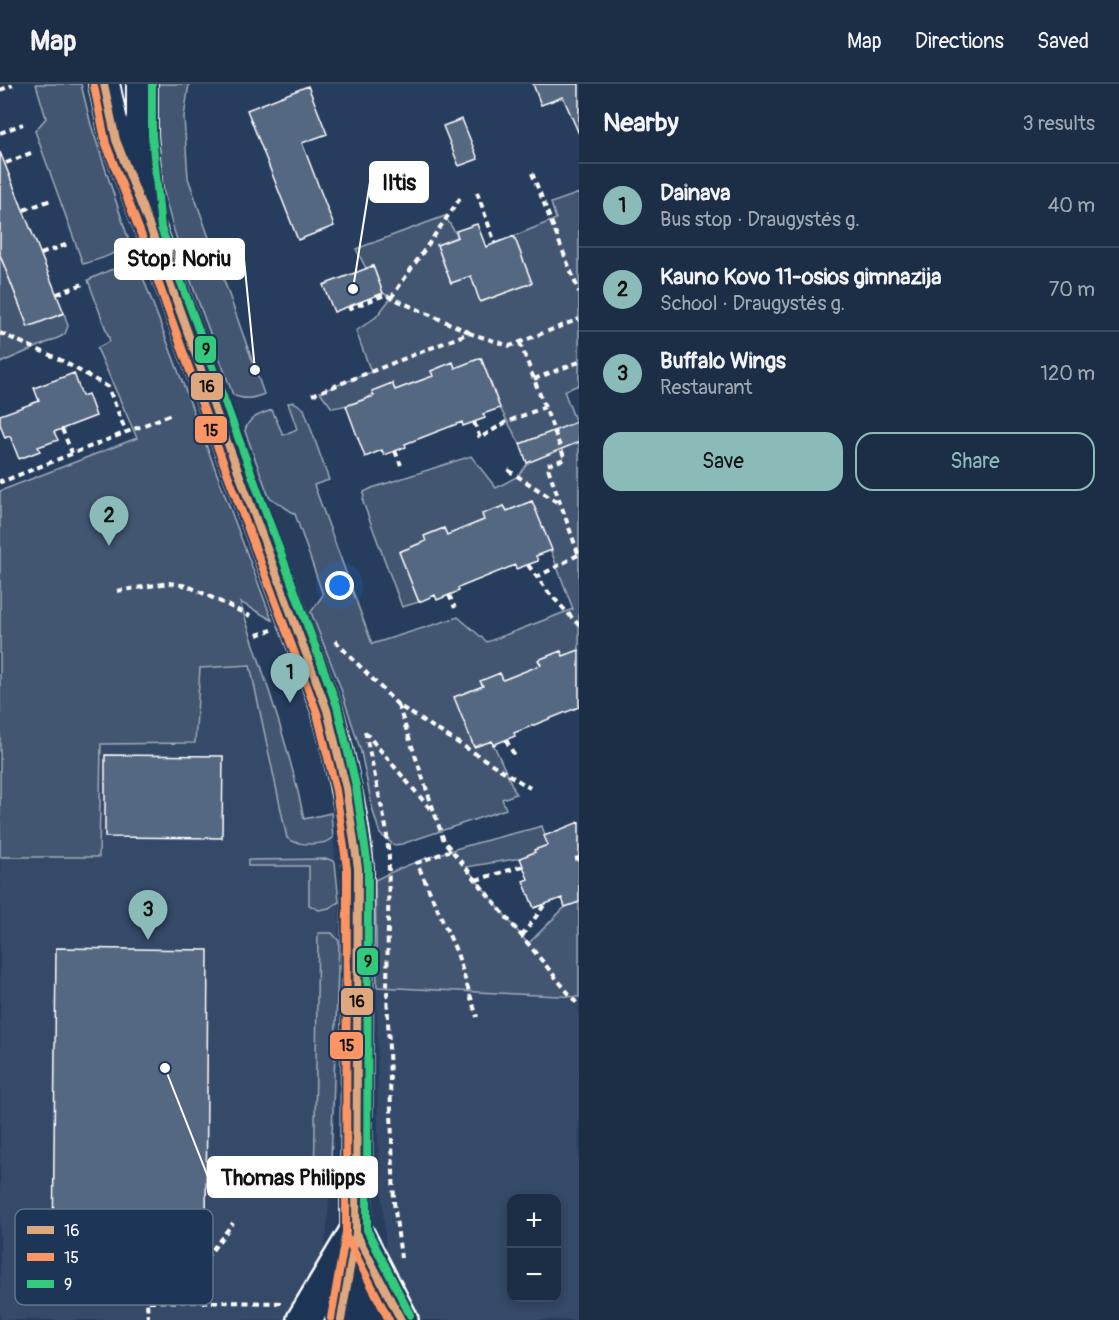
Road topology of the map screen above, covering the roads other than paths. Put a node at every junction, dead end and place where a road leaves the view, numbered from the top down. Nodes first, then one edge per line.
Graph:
1 (104, 84) edge
2 (142, 84) edge
3 (151, 230) junction
4 (356, 1233) junction
5 (299, 1311) edge
6 (341, 1320) edge
7 (367, 1320) edge
8 (401, 1320) edge

1 - 3 main road
2 - 3 main road
3 - 4 main road
4 - 5 main road
4 - 6 main road
4 - 7 main road
4 - 8 main road

